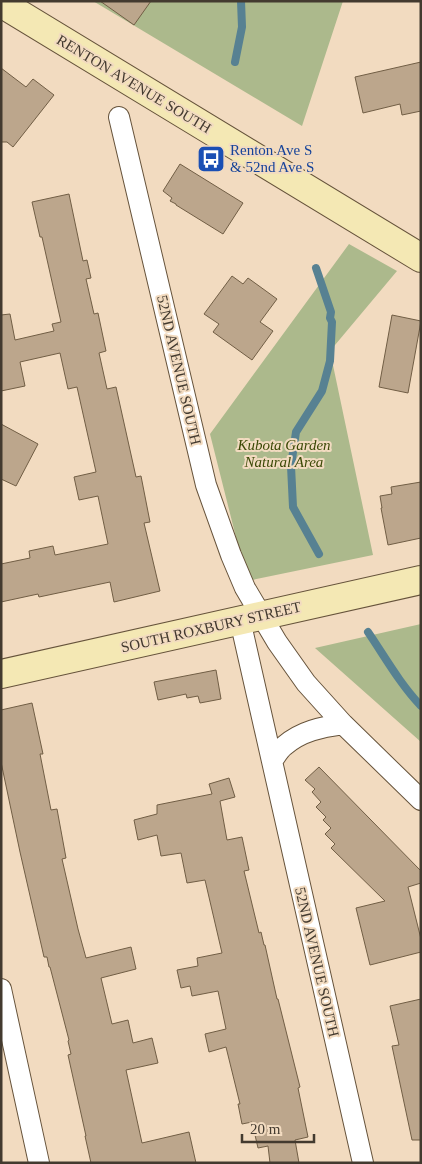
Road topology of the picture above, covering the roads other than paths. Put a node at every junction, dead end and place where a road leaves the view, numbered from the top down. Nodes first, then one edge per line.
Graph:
1 (1, 3) edge
2 (119, 117) dead end
3 (421, 258) edge
4 (421, 580) edge
5 (250, 618) junction
6 (1, 674) edge
7 (343, 724) junction
8 (272, 761) junction
9 (421, 800) edge
10 (1, 989) edge
11 (40, 1163) edge
12 (363, 1163) edge

1 - 3 main road, RENTON AVENUE SOUTH
2 - 5 street, 52ND AVENUE SOUTH
4 - 5 main road, SOUTH ROXBURY STREET
5 - 6 main road, SOUTH ROXBURY STREET
5 - 7 street
5 - 8 street, 52ND AVENUE SOUTH
7 - 8 street
7 - 9 street
8 - 12 street, 52ND AVENUE SOUTH
10 - 11 street

